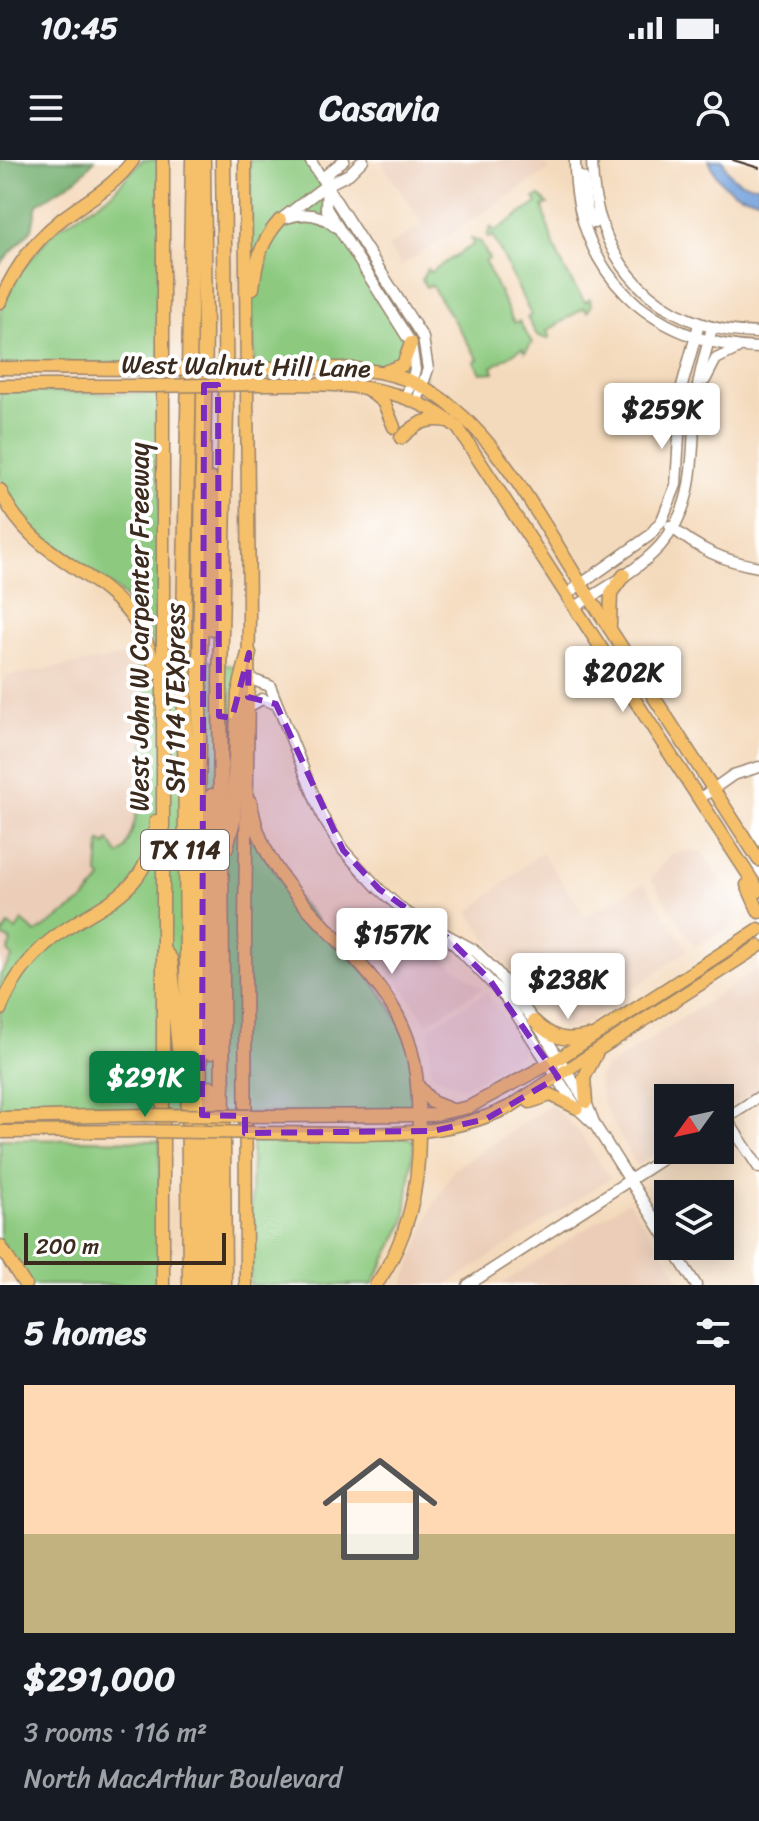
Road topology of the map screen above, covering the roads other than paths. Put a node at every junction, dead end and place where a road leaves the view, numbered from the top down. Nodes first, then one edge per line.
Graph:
1 (133, 160) edge
2 (163, 160) edge
3 (193, 160) edge
4 (203, 160) edge
5 (212, 160) edge
6 (223, 160) edge
7 (245, 160) edge
8 (310, 160) edge
9 (344, 160) edge
10 (363, 160) edge
11 (575, 160) edge
12 (592, 160) edge
13 (576, 175) junction
14 (325, 186) junction
15 (280, 220) junction
16 (340, 231) junction
17 (608, 245) junction
18 (205, 278) junction
19 (0, 302) edge
20 (699, 324) junction
21 (712, 328) junction
22 (672, 329) junction
23 (759, 333) edge
24 (694, 338) junction
25 (246, 339) junction
26 (708, 342) junction
27 (411, 343) junction
28 (744, 347) junction
29 (759, 348) edge
30 (690, 356) junction
31 (212, 359) junction
32 (0, 368) edge
33 (372, 373) junction
34 (418, 385) junction
35 (0, 386) edge
36 (363, 386) junction
37 (412, 399) junction
38 (696, 400) junction
39 (451, 423) junction
40 (186, 452) junction
41 (0, 490) edge
42 (223, 507) junction
43 (662, 520) junction
44 (674, 529) junction
45 (759, 567) edge
46 (624, 575) junction
47 (581, 584) junction
48 (567, 594) junction
49 (590, 598) junction
50 (575, 607) junction
51 (616, 639) junction
52 (249, 653) junction
53 (184, 672) junction
54 (249, 674) junction
55 (276, 704) junction
56 (248, 707) junction
57 (161, 714) junction
58 (163, 738) junction
59 (759, 767) edge
60 (247, 768) junction
61 (713, 789) junction
62 (699, 799) junction
63 (198, 809) junction
64 (723, 836) junction
65 (222, 858) junction
66 (759, 860) edge
67 (759, 891) edge
68 (759, 913) edge
69 (759, 929) edge
70 (740, 941) junction
71 (755, 950) edge
72 (164, 952) junction
73 (494, 976) junction
74 (0, 1010) edge
75 (534, 1021) junction
76 (599, 1033) junction
77 (597, 1051) junction
78 (554, 1061) junction
79 (562, 1074) junction
80 (419, 1087) junction
81 (759, 1097) edge
82 (582, 1105) junction
83 (511, 1106) junction
84 (455, 1111) junction
85 (734, 1113) edge
86 (418, 1116) junction
87 (0, 1118) edge
88 (0, 1132) edge
89 (419, 1132) junction
90 (734, 1135) edge
91 (654, 1164) edge
92 (759, 1168) edge
93 (630, 1179) junction
94 (654, 1218) edge
95 (191, 1219) junction
96 (0, 1246) edge
97 (680, 1260) edge
98 (25, 1285) edge
99 (163, 1285) edge
100 (190, 1285) edge
101 (201, 1285) edge
102 (214, 1285) edge
103 (224, 1285) edge
104 (246, 1285) edge
105 (376, 1285) edge
106 (468, 1285) edge
107 (696, 1285) edge

1 - 19 main road
2 - 57 main road, West John W Carpenter Freeway
3 - 40 highway, West John W Carpenter Freeway / TX 114
4 - 18 highway, SH 114 TEXpress
5 - 31 highway, SH 114 TEXpress
6 - 42 highway, TX 114
7 - 25 main road
8 - 14 street
9 - 14 street
10 - 14 street
11 - 13 street
12 - 17 street
13 - 17 street
13 - 22 street
14 - 15 street
14 - 16 street
14 - 34 street
15 - 16 street
15 - 25 main road
16 - 27 street
17 - 20 street
18 - 40 highway
18 - 63 highway, SH 114 TEXpress
20 - 21 street
20 - 24 street
21 - 23 street
21 - 26 street
22 - 24 street
22 - 30 street
24 - 26 street
24 - 30 street
25 - 52 main road
26 - 28 street
26 - 38 street
27 - 33 main road
27 - 34 street
28 - 29 street
28 - 38 street
30 - 43 street
31 - 42 highway
31 - 102 highway, SH 114 TEXpress
32 - 33 main road, West Walnut Hill Lane, bridge
33 - 34 main road, West Walnut Hill Lane
34 - 37 street
34 - 47 main road, West Walnut Hill Lane
35 - 36 main road, West Walnut Hill Lane, bridge
36 - 37 main road, West Walnut Hill Lane
36 - 39 main road
37 - 39 main road, West Walnut Hill Lane
38 - 44 street
39 - 48 main road, West Walnut Hill Lane
40 - 53 highway, West John W Carpenter Freeway / TX 114
41 - 57 main road
42 - 65 highway, TX 114
43 - 44 street
43 - 47 street
44 - 45 street
44 - 46 street
46 - 49 street
46 - 51 main road
47 - 48 street
47 - 49 main road, West Walnut Hill Lane
48 - 50 main road, West Walnut Hill Lane
49 - 50 street
49 - 51 main road, West Walnut Hill Lane
50 - 62 main road, West Walnut Hill Lane
51 - 61 main road, West Walnut Hill Lane
52 - 54 main road
52 - 65 highway
53 - 63 highway
53 - 95 highway, West John W Carpenter Freeway / TX 114
54 - 55 street
54 - 56 main road
55 - 56 street
55 - 73 street
56 - 60 main road
57 - 58 main road, West John W Carpenter Freeway
58 - 72 main road, West John W Carpenter Freeway
58 - 74 main road
59 - 61 street
60 - 80 main road
60 - 104 main road
61 - 62 street
61 - 66 main road, West Walnut Hill Lane
62 - 64 main road, West Walnut Hill Lane
63 - 101 highway, SH 114 TEXpress
64 - 67 main road, West Walnut Hill Lane
64 - 68 main road
65 - 103 highway, TX 114
68 - 70 main road
69 - 70 main road
70 - 76 main road
71 - 77 main road
72 - 95 highway
72 - 99 main road, West John W Carpenter Freeway
73 - 75 street
73 - 78 street
75 - 76 main road
75 - 78 street
76 - 78 main road
77 - 79 main road
77 - 82 main road
78 - 79 street
78 - 84 main road
79 - 82 street
79 - 83 main road
80 - 84 main road
80 - 86 main road
81 - 85 street
82 - 83 main road
82 - 93 street
83 - 89 main road
84 - 86 main road
86 - 87 main road, bridge
86 - 89 main road
88 - 89 main road, bridge
89 - 105 main road
90 - 92 street
91 - 93 street
93 - 94 street
93 - 106 street
95 - 100 highway, West John W Carpenter Freeway / TX 114
96 - 98 main road
97 - 107 street

